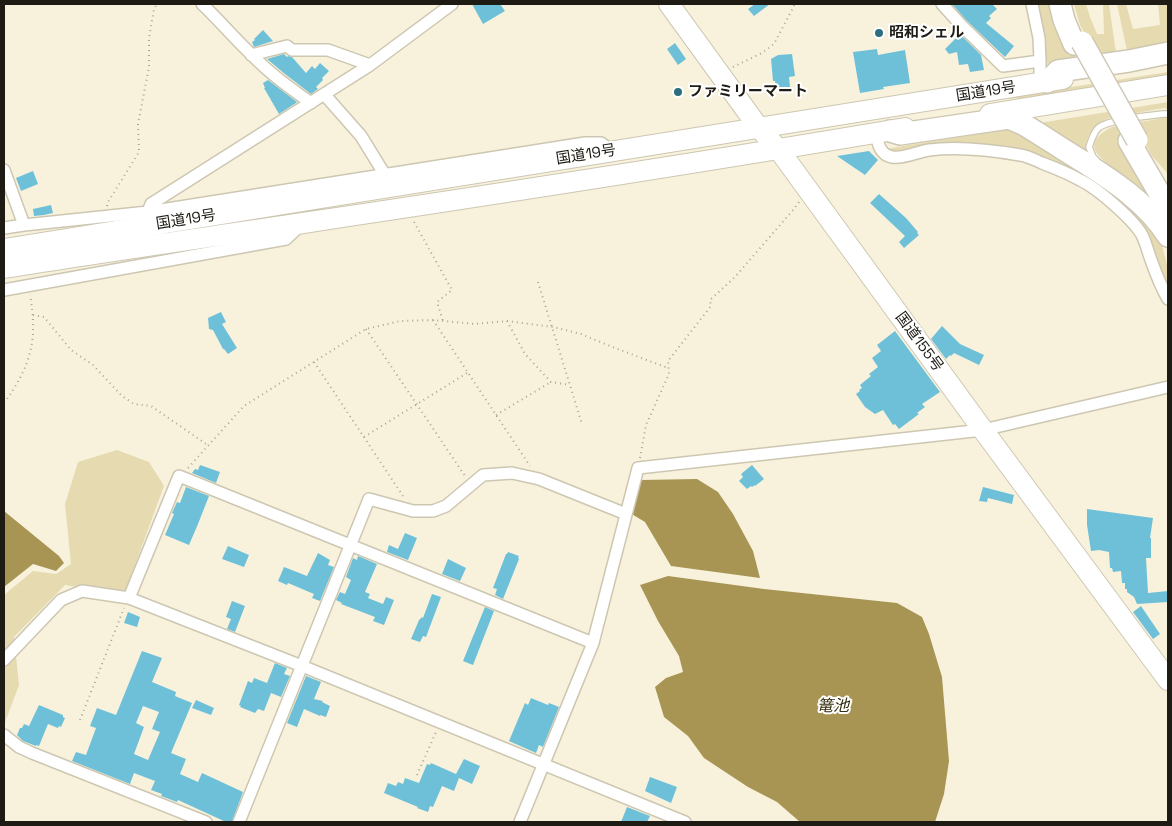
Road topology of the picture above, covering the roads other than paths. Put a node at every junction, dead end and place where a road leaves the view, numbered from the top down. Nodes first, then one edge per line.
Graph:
1 (202, 4) edge
2 (452, 4) edge
3 (669, 4) edge
4 (942, 4) edge
5 (1032, 4) edge
6 (1060, 4) edge
7 (1068, 4) edge
8 (1078, 43) junction
9 (1168, 53) edge
10 (251, 55) junction
11 (1040, 61) junction
12 (1168, 62) edge
13 (370, 65) junction
14 (1044, 82) junction
15 (1168, 85) edge
16 (324, 94) junction
17 (311, 103) junction
18 (1168, 114) edge
19 (759, 128) junction
20 (883, 132) junction
21 (1133, 140) junction
22 (779, 150) junction
23 (612, 151) junction
24 (4, 170) edge
25 (385, 175) junction
26 (1113, 181) junction
27 (1168, 192) edge
28 (1168, 208) edge
29 (148, 212) junction
30 (303, 223) junction
31 (24, 225) junction
32 (4, 228) edge
33 (1168, 236) edge
34 (4, 249) edge
35 (4, 268) edge
36 (4, 290) edge
37 (1168, 299) edge
38 (1168, 387) edge
39 (983, 430) junction
40 (626, 514) junction
41 (350, 544) junction
42 (129, 598) junction
43 (593, 643) junction
44 (4, 660) edge
45 (302, 666) junction
46 (1168, 680) edge
47 (4, 735) edge
48 (542, 765) junction
49 (206, 822) edge
50 (239, 822) edge
51 (520, 822) edge
52 (685, 822) edge

1 - 10 street
2 - 13 street
3 - 19 highway, 国道155号
4 - 11 street
5 - 11 street
6 - 8 highway
7 - 8 highway
8 - 21 highway
9 - 14 highway
10 - 13 street
10 - 17 street
11 - 14 street
12 - 14 highway, 国道19号
13 - 16 street
14 - 19 highway, 国道19号
15 - 20 highway, 国道19号
16 - 17 street
16 - 25 street
17 - 29 street
18 - 26 lane
19 - 22 highway, 国道155号
19 - 23 highway, 国道19号
20 - 22 highway, 国道19号
20 - 26 highway
20 - 37 street
21 - 27 highway
21 - 28 highway
22 - 30 highway, 国道19号
22 - 39 highway, 国道155号
23 - 25 street
23 - 34 highway, 国道19号
24 - 31 street
25 - 29 street
26 - 33 highway
29 - 31 street
30 - 35 highway, 国道19号
30 - 36 street
31 - 32 street
38 - 39 street
39 - 40 street
39 - 46 highway, 国道155号
40 - 41 street
40 - 43 street
41 - 42 street
41 - 43 street
41 - 45 street
42 - 44 street
42 - 45 street
43 - 48 street
45 - 48 street
45 - 50 street
47 - 49 street
48 - 51 street
48 - 52 street

